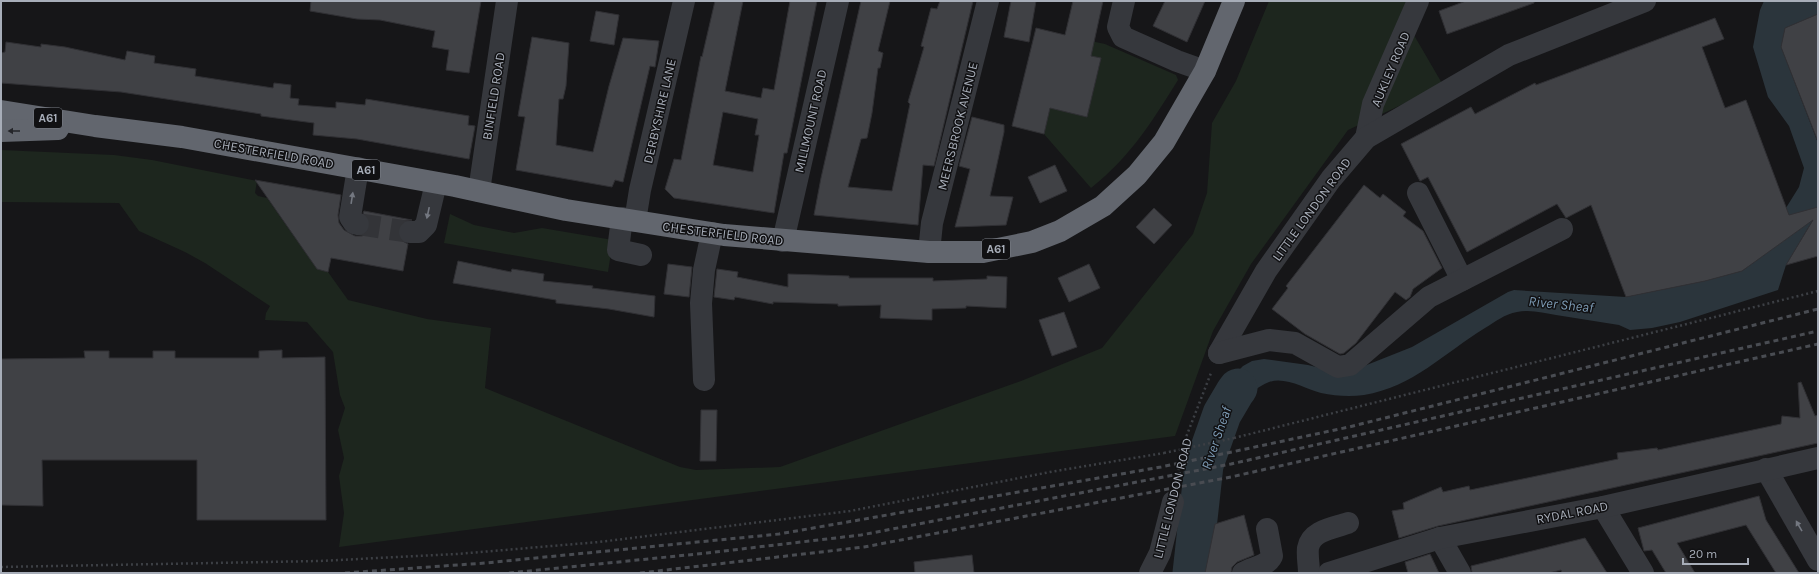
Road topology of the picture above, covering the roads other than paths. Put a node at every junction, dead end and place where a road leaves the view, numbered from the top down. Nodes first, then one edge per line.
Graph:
1 (507, 1) edge
2 (684, 1) edge
3 (838, 1) edge
4 (988, 1) edge
5 (1124, 1) edge
6 (1234, 1) edge
7 (1419, 1) edge
8 (1645, 1) edge
9 (1205, 70) junction
10 (1, 111) edge
11 (95, 126) junction
12 (1, 131) edge
13 (1366, 138) junction
14 (358, 168) junction
15 (436, 183) junction
16 (479, 191) junction
17 (1418, 193) dead end
18 (629, 220) junction
19 (358, 224) dead end
20 (1562, 229) dead end
21 (410, 232) tunnel mouth
22 (712, 233) junction
23 (783, 241) junction
24 (929, 252) junction
25 (640, 256) dead end
26 (1462, 280) junction
27 (704, 380) dead end
28 (1818, 458) edge
29 (1766, 469) junction
30 (1172, 502) road end
31 (1603, 507) junction
32 (1348, 523) dead end
33 (1267, 530) dead end
34 (1440, 538) junction
35 (1818, 560) edge
36 (1150, 573) edge
37 (1243, 573) edge
38 (1309, 573) edge
39 (1329, 573) edge
40 (1460, 573) edge
41 (1643, 573) edge

1 - 16 street, BINFIELD ROAD
2 - 18 street, DERBYSHIRE LANE
3 - 23 street, MILLMOUNT ROAD
4 - 24 street, MEERSBROOK AVENUE
5 - 9 street
6 - 9 highway, CHESTERFIELD ROAD / A61
7 - 13 street, AUKLEY ROAD
8 - 13 street, LITTLE LONDON ROAD
9 - 24 highway, CHESTERFIELD ROAD / A61
10 - 11 highway, CHESTERFIELD ROAD / A61
11 -> 12 highway, CHESTERFIELD ROAD / A61
11 - 14 highway, CHESTERFIELD ROAD / A61
13 - 26 street, LITTLE LONDON ROAD
14 - 15 highway, CHESTERFIELD ROAD / A61
19 -> 14 street
15 - 16 highway, CHESTERFIELD ROAD / A61
15 -> 21 street
16 - 18 highway, CHESTERFIELD ROAD / A61
17 - 26 street
18 - 22 highway, CHESTERFIELD ROAD / A61
18 - 25 street, DERBYSHIRE LANE
20 - 26 street
22 - 23 highway, CHESTERFIELD ROAD / A61
22 - 27 street
23 - 24 highway, CHESTERFIELD ROAD / A61
28 - 29 street, RYDAL ROAD
29 - 31 street, RYDAL ROAD
35 -> 29 street
30 - 36 street, LITTLE LONDON ROAD
31 - 34 street, RYDAL ROAD
31 - 41 street
32 - 38 street
33 - 37 street
34 - 39 street, RYDAL ROAD
34 - 40 street

